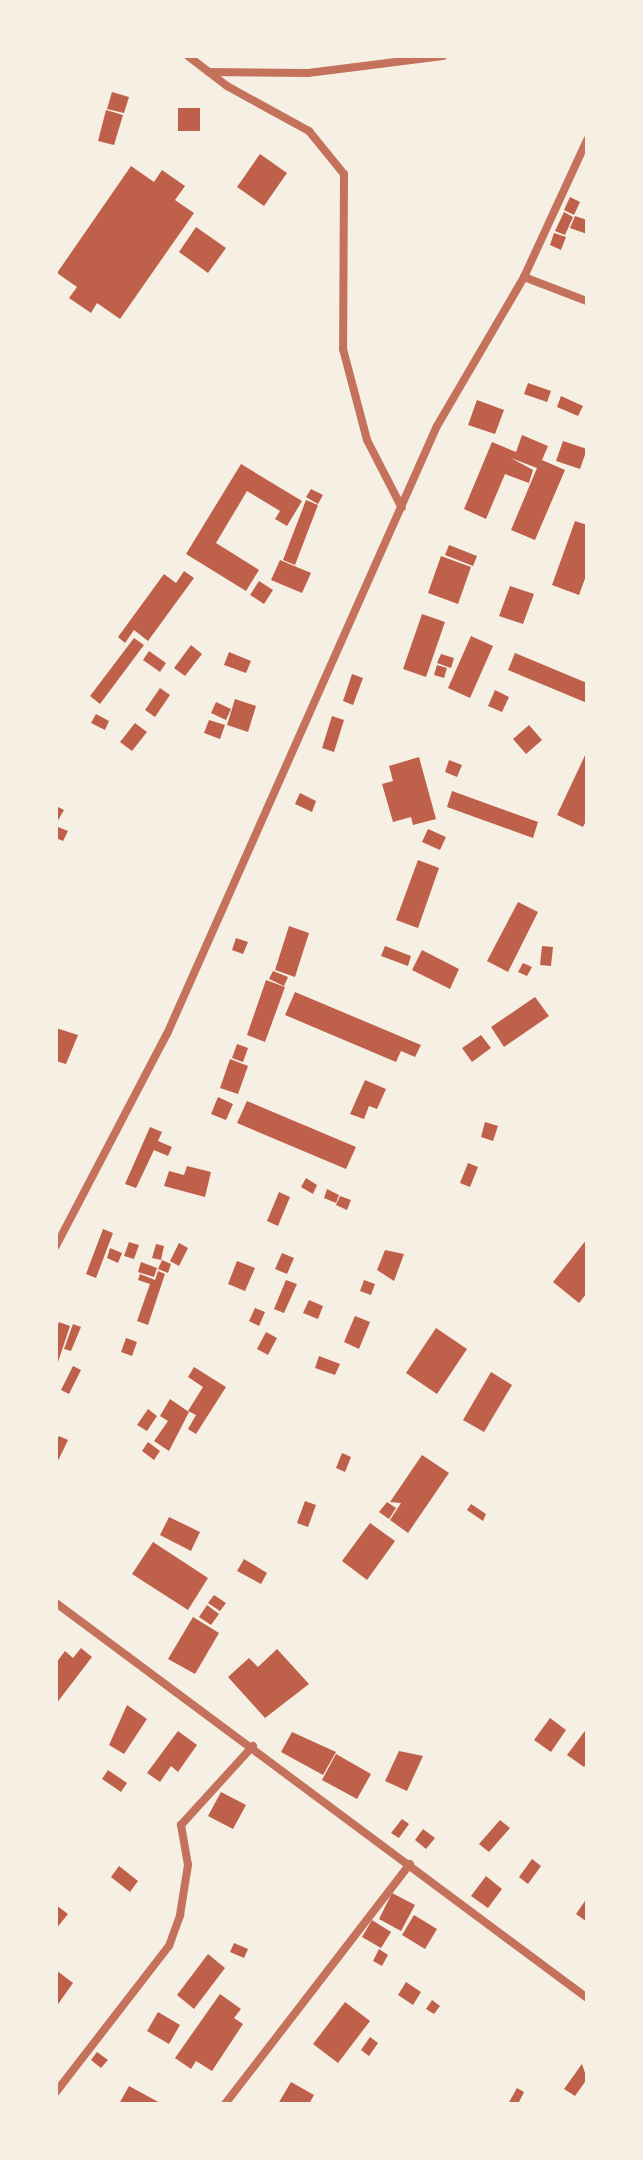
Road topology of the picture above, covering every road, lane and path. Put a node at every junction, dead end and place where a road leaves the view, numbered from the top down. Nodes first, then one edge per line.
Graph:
1 (188, 56) edge
2 (443, 56) edge
3 (208, 72) junction
4 (587, 140) edge
5 (524, 277) junction
6 (587, 301) edge
7 (402, 508) junction
8 (56, 1246) edge
9 (56, 1603) edge
10 (253, 1746) junction
11 (410, 1864) junction
12 (587, 1998) edge
13 (56, 2092) edge
14 (225, 2104) edge

1 - 3 street
2 - 3 street
3 - 7 street
4 - 5 street
5 - 6 street
5 - 7 street
7 - 8 street
9 - 10 street
10 - 11 street
10 - 13 street
11 - 12 street
11 - 14 street

